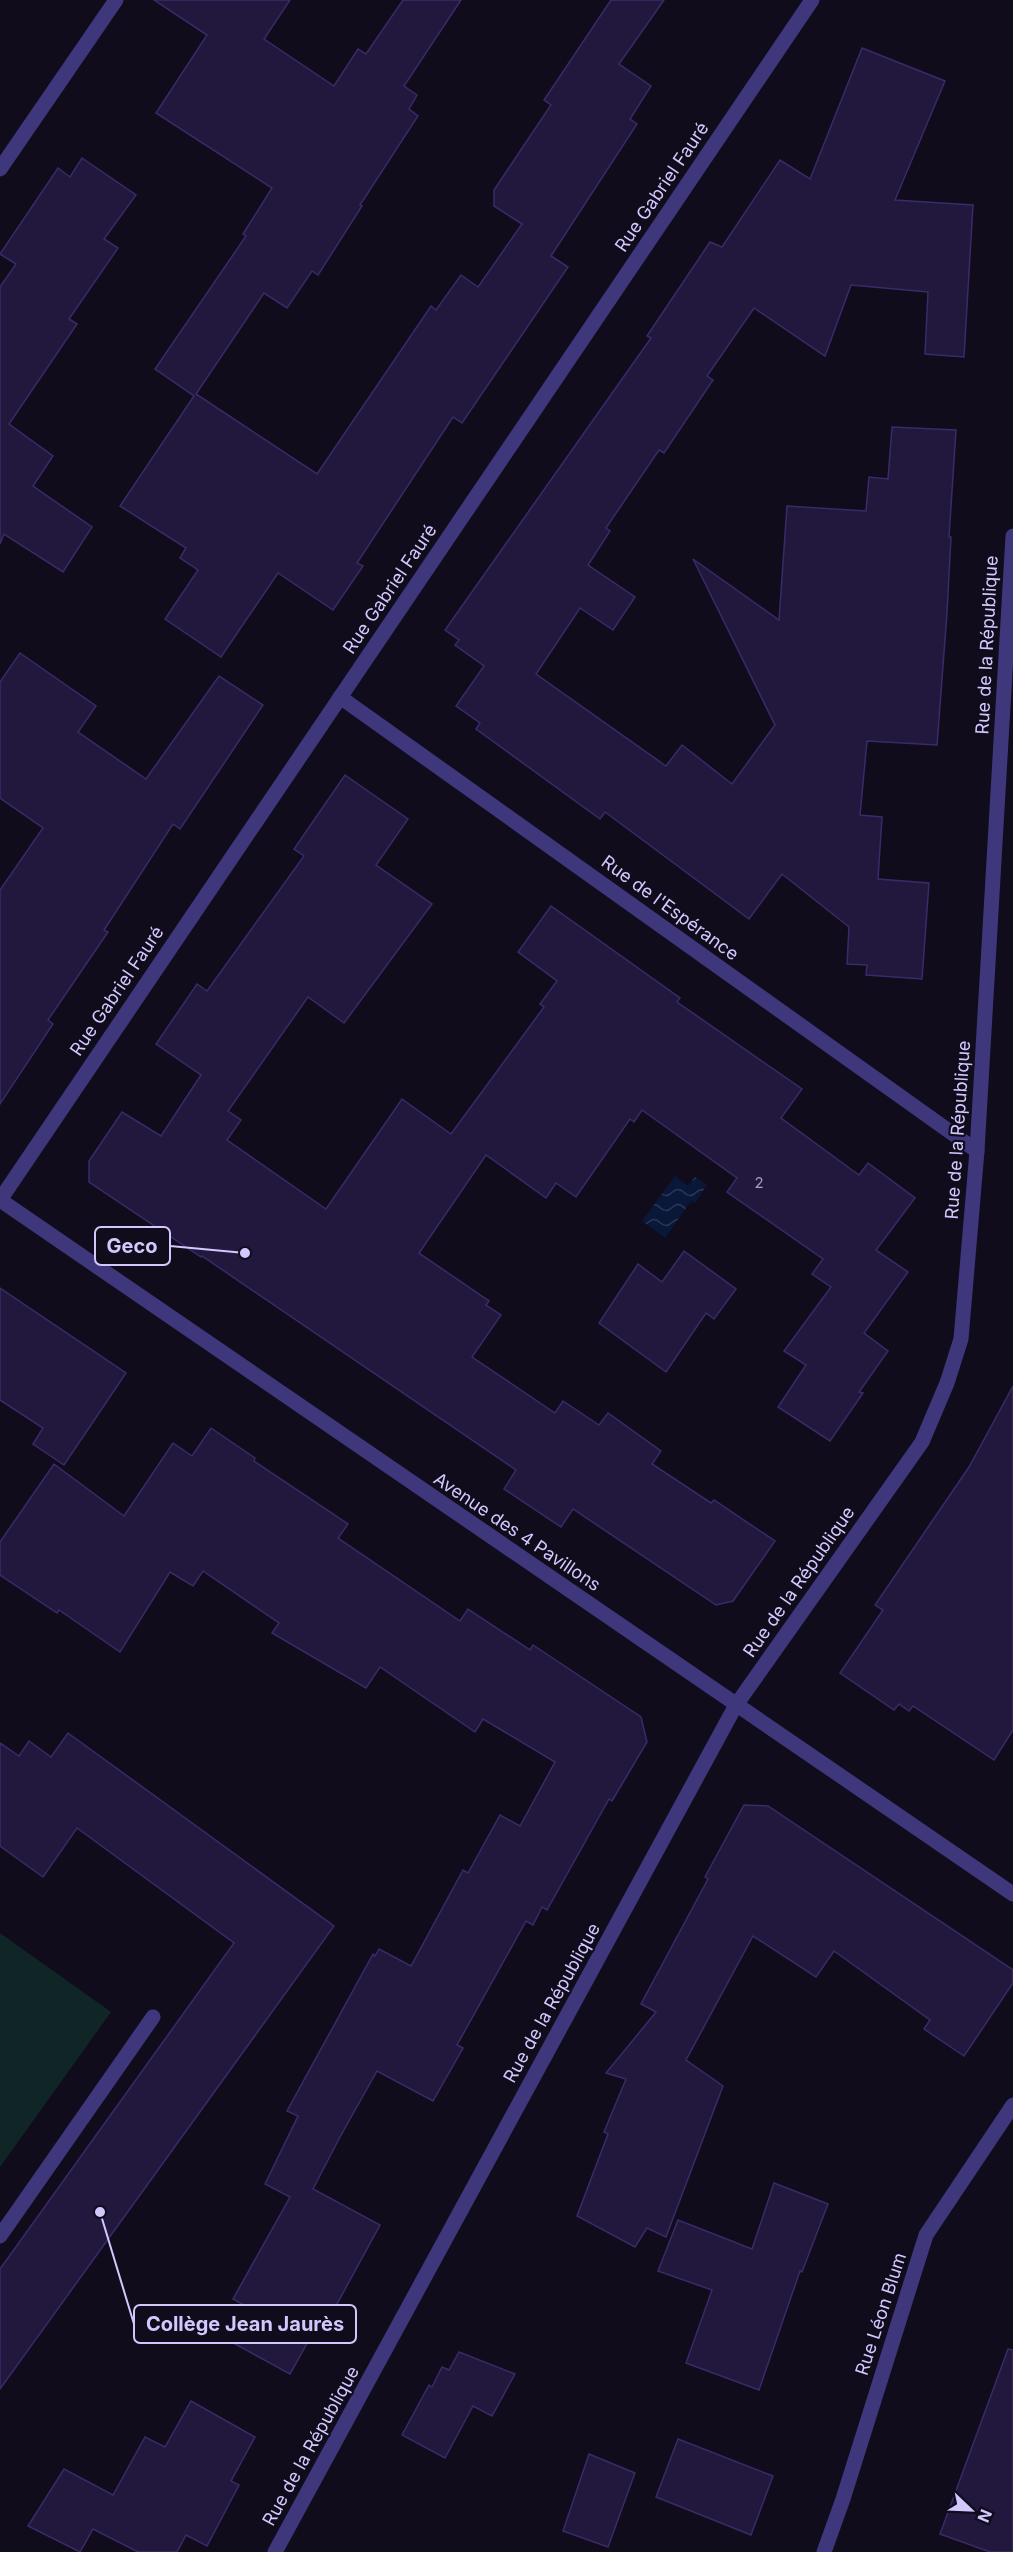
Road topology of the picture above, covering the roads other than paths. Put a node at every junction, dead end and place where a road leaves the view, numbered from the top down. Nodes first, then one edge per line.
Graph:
1 (116, 0) edge
2 (812, 0) edge
3 (0, 169) edge
4 (1013, 536) edge
5 (340, 697) junction
6 (977, 1151) junction
7 (0, 1200) edge
8 (736, 1705) junction
9 (1013, 1894) edge
10 (153, 2017) dead end
11 (1013, 2105) edge
12 (0, 2236) edge
13 (275, 2552) edge
14 (824, 2552) edge

1 - 3 street
2 - 5 street, Rue Gabriel Fauré
4 - 6 street, Rue de la République
5 - 6 street, Rue de l'Espérance
5 - 7 street, Rue Gabriel Fauré
6 - 8 street, Rue de la République
7 - 8 street, Avenue des 4 Pavillons
8 - 9 street, Avenue des 4 Pavillons
8 - 13 street, Rue de la République
10 - 12 street
11 - 14 street, Rue Léon Blum

